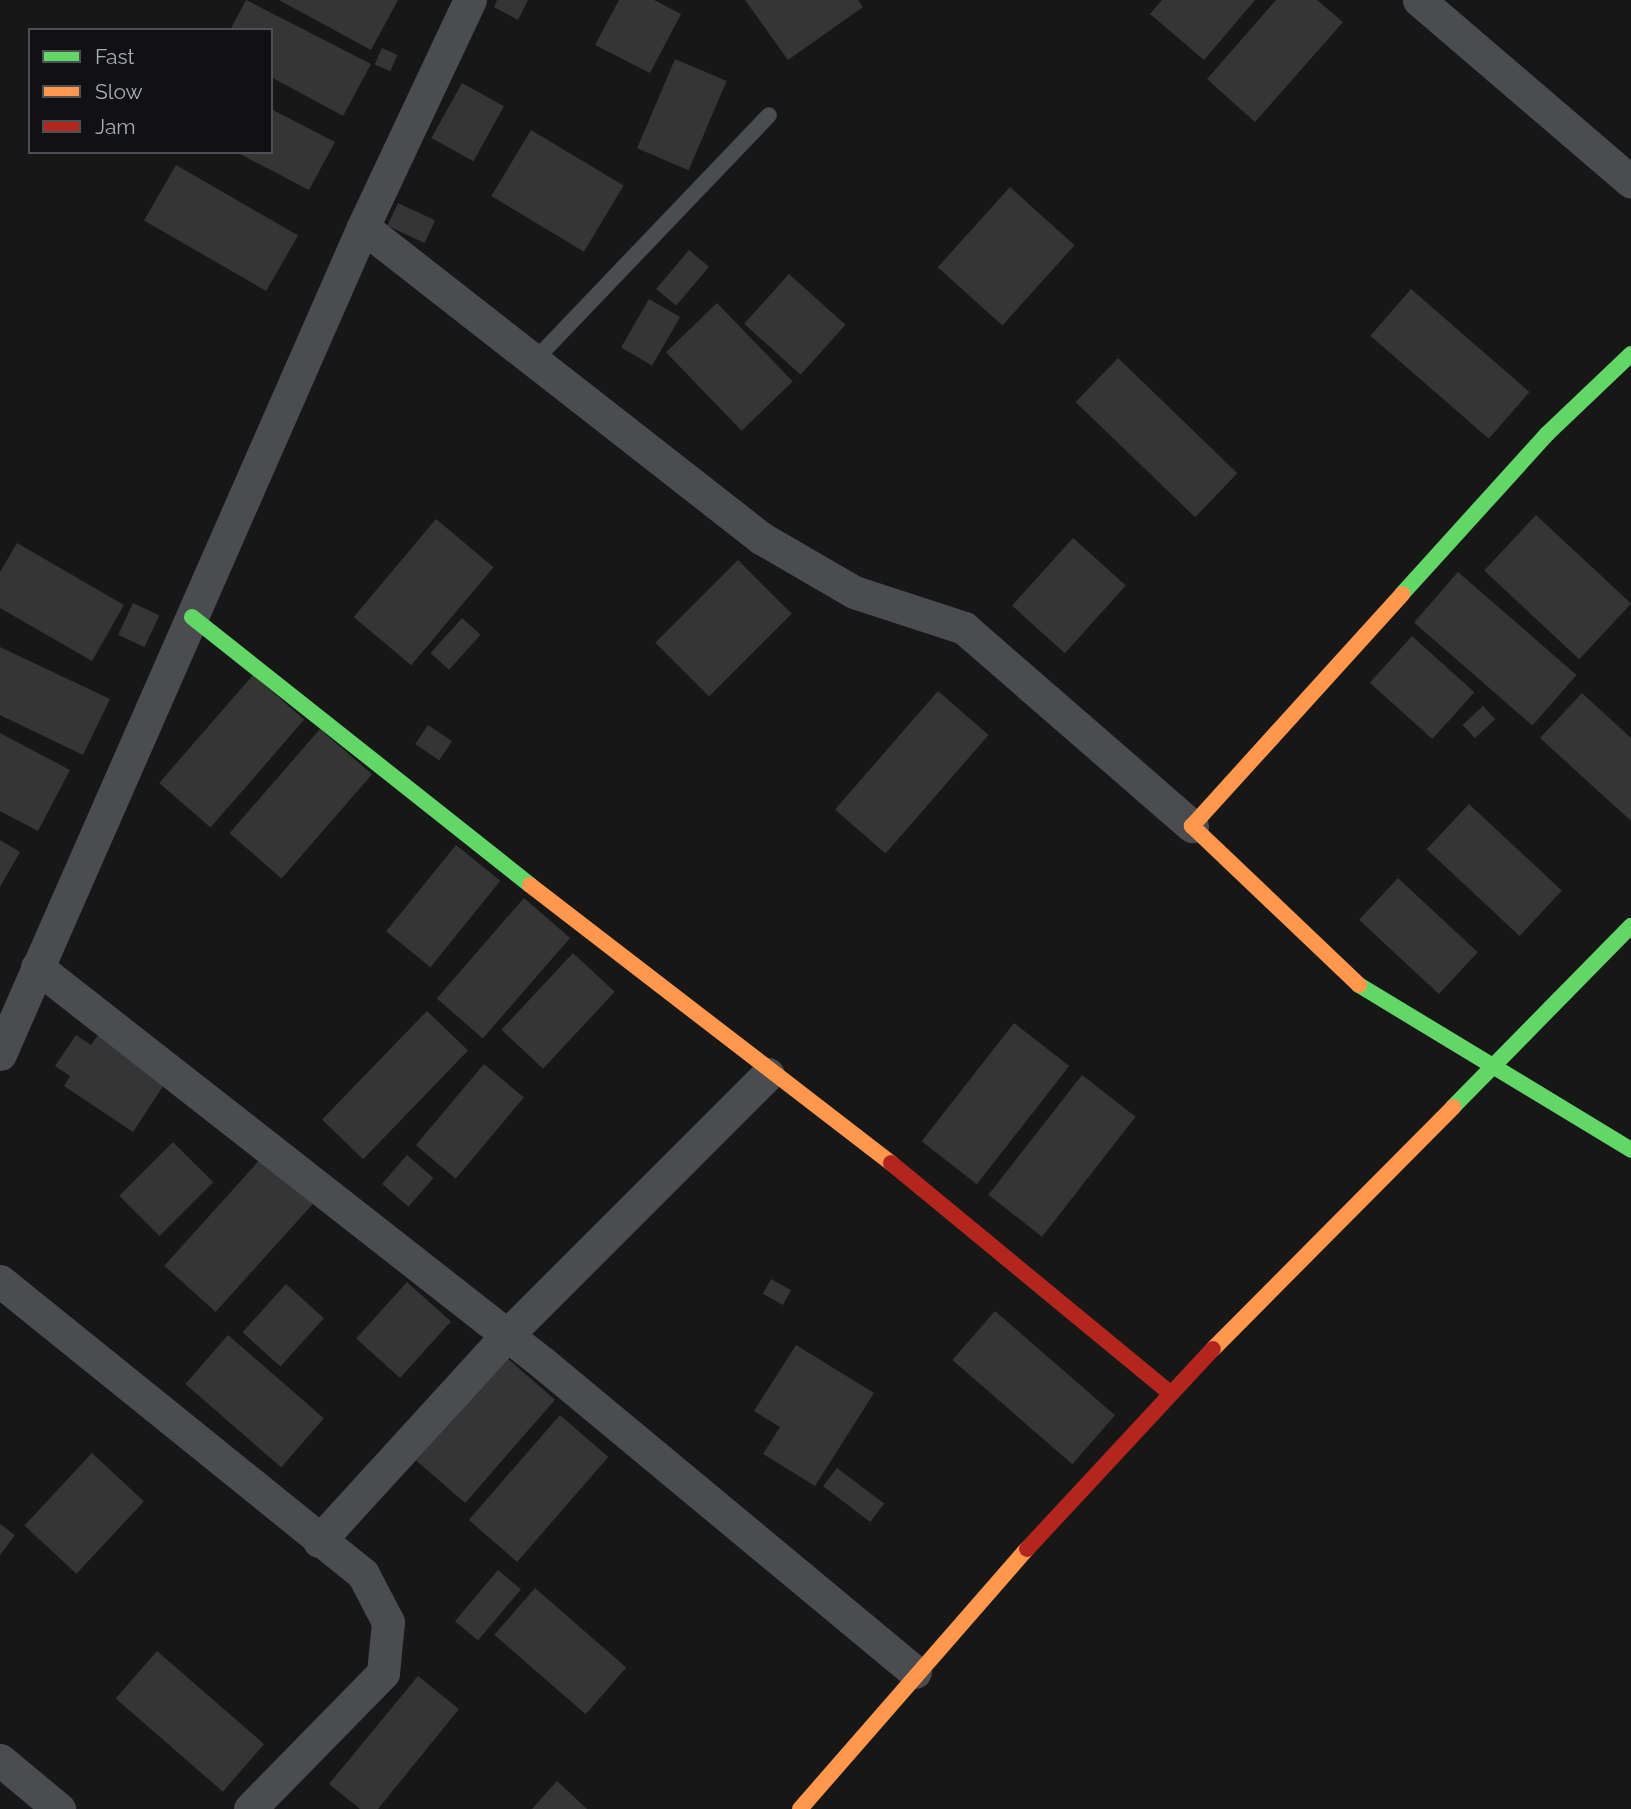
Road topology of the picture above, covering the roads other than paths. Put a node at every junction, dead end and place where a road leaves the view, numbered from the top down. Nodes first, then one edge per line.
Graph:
1 (470, 0) edge
2 (1419, 0) edge
3 (769, 115) dead end
4 (1631, 182) edge
5 (363, 227) junction
6 (1631, 354) edge
7 (534, 361) junction
8 (192, 617) junction
9 (1192, 826) junction
10 (1631, 926) edge
11 (37, 967) junction
12 (0, 1054) edge
13 (1486, 1067) junction
14 (768, 1074) junction
15 (1631, 1150) edge
16 (0, 1281) edge
17 (507, 1335) junction
18 (1170, 1392) junction
19 (319, 1541) junction
20 (915, 1672) junction
21 (0, 1760) edge
22 (59, 1809) edge
23 (250, 1809) edge
24 (800, 1809) edge

1 - 5 street
2 - 4 street
3 - 7 lane
5 - 7 street
5 - 8 street
6 - 9 street
7 - 9 street
8 - 11 street
8 - 14 street
9 - 13 street
10 - 13 street
11 - 12 street
11 - 17 street
13 - 15 street
13 - 18 street
14 - 17 street
14 - 18 street
16 - 19 street
17 - 19 street
17 - 20 street
18 - 20 street
19 - 23 street
20 - 24 street
21 - 22 street

